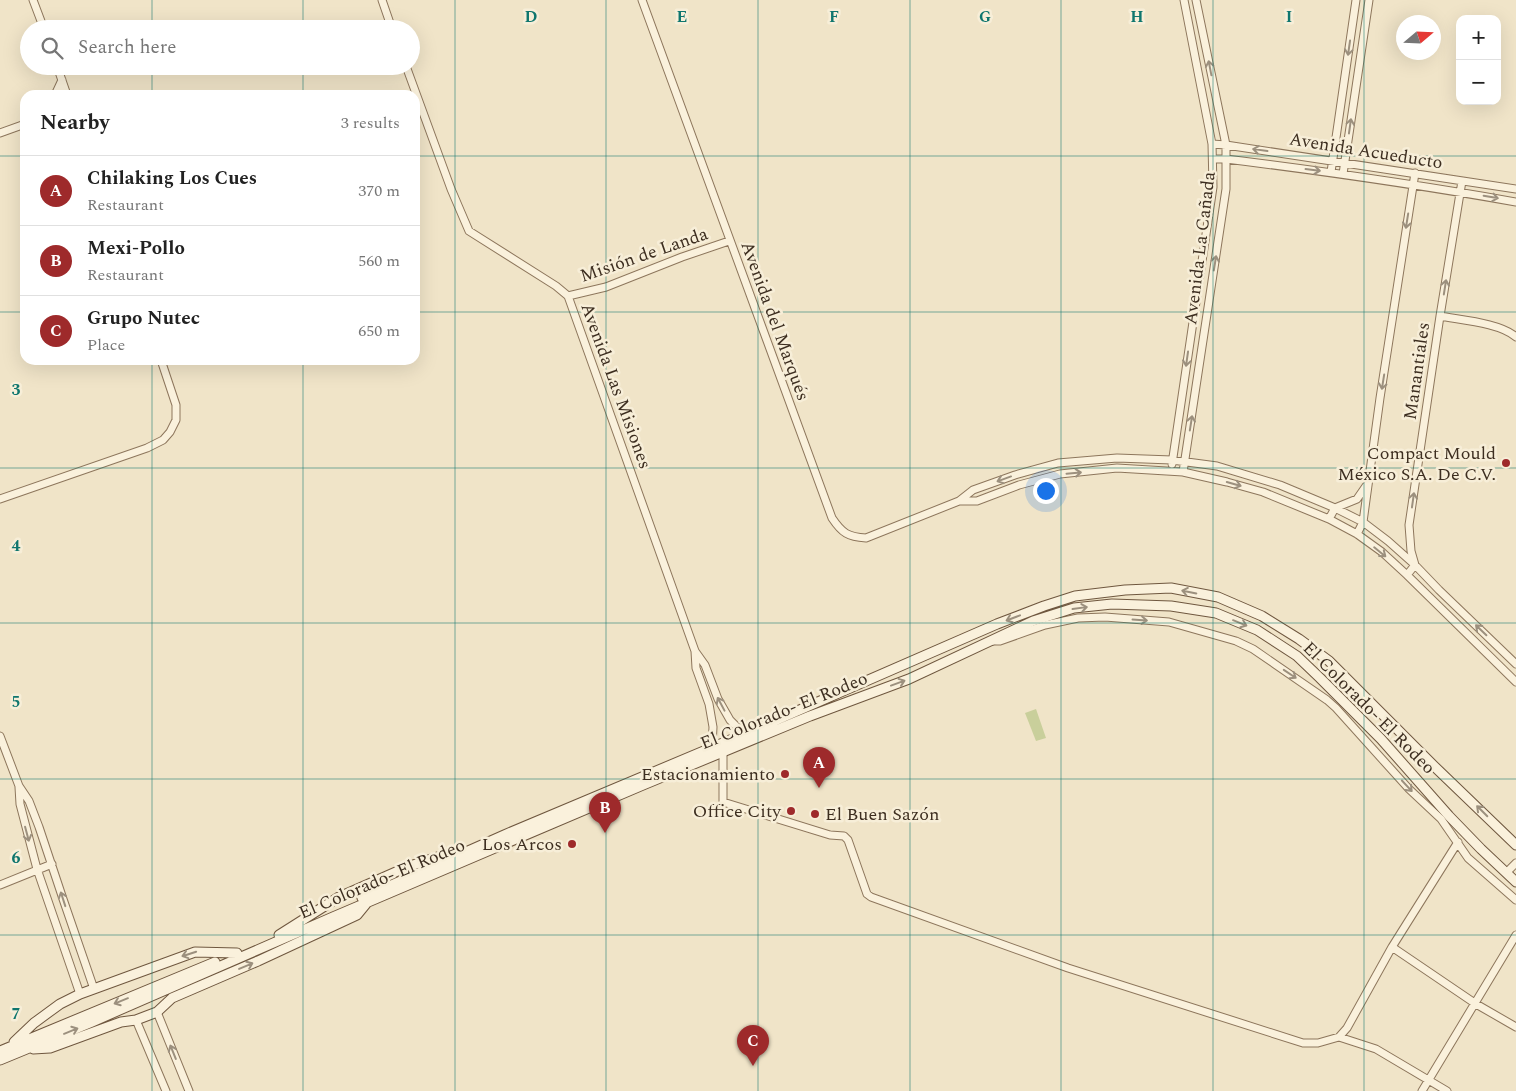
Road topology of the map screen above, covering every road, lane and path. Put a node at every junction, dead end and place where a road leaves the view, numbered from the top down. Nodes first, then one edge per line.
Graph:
1 (33, 0) edge
2 (382, 0) edge
3 (642, 0) edge
4 (1184, 0) edge
5 (1196, 0) edge
6 (1356, 0) edge
7 (1369, 0) edge
8 (41, 20) edge
9 (389, 20) edge
10 (1206, 46) junction
11 (1193, 49) junction
12 (60, 75) edge
13 (409, 75) edge
14 (62, 80) junction
15 (1214, 87) junction
16 (1343, 87) junction
17 (1356, 89) junction
18 (57, 90) edge
19 (65, 90) edge
20 (415, 90) edge
21 (1201, 90) junction
22 (420, 105) edge
23 (20, 126) edge
24 (0, 133) edge
25 (1212, 144) junction
26 (1226, 145) junction
27 (1213, 159) junction
28 (1226, 159) junction
29 (1333, 160) junction
30 (1345, 162) junction
31 (1331, 172) junction
32 (1415, 173) junction
33 (1343, 174) junction
34 (1462, 181) junction
35 (1413, 185) junction
36 (1516, 189) edge
37 (1460, 192) junction
38 (1516, 202) edge
39 (1209, 215) junction
40 (1222, 216) junction
41 (729, 241) junction
42 (568, 296) junction
43 (1440, 316) junction
44 (1516, 337) edge
45 (163, 365) edge
46 (1094, 460) junction
47 (1172, 460) junction
48 (1185, 461) junction
49 (1095, 470) junction
50 (1171, 470) junction
51 (1183, 472) junction
52 (1266, 481) junction
53 (1368, 484) junction
54 (1263, 492) junction
55 (1302, 494) junction
56 (0, 499) edge
57 (959, 501) junction
58 (1296, 505) junction
59 (1335, 508) junction
60 (1329, 519) junction
61 (1363, 522) junction
62 (1357, 534) junction
63 (1415, 565) junction
64 (1407, 576) junction
65 (1444, 595) junction
66 (1435, 604) junction
67 (990, 641) junction
68 (695, 651) junction
69 (1506, 654) junction
70 (1497, 663) junction
71 (1516, 664) edge
72 (1516, 682) edge
73 (749, 732) junction
74 (0, 736) edge
75 (712, 747) junction
76 (723, 752) junction
77 (19, 786) junction
78 (1441, 819) junction
79 (1462, 830) junction
80 (1458, 842) junction
81 (1516, 846) edge
82 (1516, 863) edge
83 (52, 864) junction
84 (37, 869) junction
85 (1506, 873) junction
86 (1516, 882) edge
87 (0, 885) edge
88 (1516, 900) edge
89 (367, 902) junction
90 (1516, 935) edge
91 (1392, 947) junction
92 (237, 953) junction
93 (94, 989) junction
94 (80, 994) junction
95 (1476, 1004) junction
96 (157, 1012) junction
97 (136, 1020) junction
98 (1516, 1027) edge
99 (1339, 1037) junction
100 (4, 1049) edge
101 (26, 1049) junction
102 (0, 1060) edge
103 (1429, 1080) junction
104 (166, 1091) edge
105 (189, 1091) edge
106 (1422, 1091) edge
107 (1446, 1091) edge

1 - 8 street
2 - 9 street
3 - 41 street, Avenida del Marqués
4 - 11 street
5 - 10 street, Avenida La Cañada
6 -> 16 street
7 - 17 street
10 - 11 street
15 -> 10 street, Avenida La Cañada
11 - 21 street
12 - 14 street
13 - 20 street, Avenida Las Misiones
14 - 18 street
14 - 19 street
15 - 21 street
15 - 26 street, Avenida La Cañada
16 - 17 street
16 - 29 street
30 -> 17 street
21 - 25 street
22 - 42 street, Avenida Las Misiones
23 - 24 street
25 - 26 street, Avenida Acueducto
25 - 27 street
26 - 28 street, Avenida La Cañada
29 -> 26 street, Avenida Acueducto
27 - 28 street
27 - 39 street
28 -> 31 street
28 - 40 street, Avenida La Cañada
29 - 30 street, Avenida Acueducto
29 - 31 street
30 - 32 street, Avenida Acueducto
30 - 33 street
31 - 33 street
32 - 34 street, Avenida Acueducto
32 - 35 street
33 - 35 street
34 - 36 street, Avenida Acueducto
34 - 37 street, Manantiales
35 - 37 street
35 -> 53 street
37 -> 38 street
43 -> 37 street, Manantiales
39 - 40 street
39 -> 47 street
48 -> 40 street, Avenida La Cañada
41 - 42 street, Misión de Landa
41 - 57 street, Avenida del Marqués
42 - 68 street, Avenida Las Misiones
43 - 44 street
63 -> 43 street, Manantiales
45 - 56 street
46 - 47 street, Avenida del Marqués
46 - 49 street
46 -> 57 street, Avenida del Marqués
47 - 48 street, Avenida del Marqués
47 - 50 street
48 - 51 street, Avenida La Cañada
48 - 52 street, Avenida del Marqués
49 - 50 street
57 -> 49 street, Avenida del Marqués
50 - 51 street
51 -> 54 street
52 - 54 street
52 - 55 street, Avenida del Marqués
53 - 59 street
53 - 61 street
54 - 58 street
55 - 58 street
55 - 59 street, Avenida del Marqués
58 - 60 street
59 - 60 street
59 - 61 street, Avenida del Marqués
60 - 62 street
61 - 62 street
61 - 63 street, Avenida del Marqués
62 -> 64 street
63 - 64 street
63 - 65 street, Avenida del Marqués
64 - 66 street
65 - 66 street
69 -> 65 street, Avenida del Marqués
66 - 70 street
76 -> 67 main road, El Colorado- El Rodeo
67 -> 78 street
67 -> 79 main road, El Colorado- El Rodeo
73 -> 68 street, Avenida Las Misiones
68 - 75 street, Avenida Las Misiones
69 - 70 street
69 - 71 street, Avenida del Marqués
70 - 72 street
73 - 75 main road, El Colorado- El Rodeo
81 -> 73 main road, El Colorado- El Rodeo
74 - 77 street
75 - 92 main road, El Colorado- El Rodeo
76 - 89 main road, El Colorado- El Rodeo
76 - 99 street
77 - 83 street
77 -> 84 street
78 - 79 street
78 - 80 street
79 - 85 main road, El Colorado- El Rodeo
80 - 88 street
80 - 91 street
82 - 85 street
83 - 84 street
93 -> 83 street
84 - 87 street
84 - 94 street
85 - 86 main road, El Colorado- El Rodeo
96 -> 89 main road
101 -> 89 main road, El Colorado- El Rodeo
90 - 95 street
91 - 95 street
91 - 99 street
92 -> 93 main road
92 -> 100 main road
93 - 94 main road
94 - 100 main road
95 - 98 street
95 - 103 street
96 - 97 main road
105 -> 96 street
97 - 101 main road
97 - 104 street
99 - 103 street
101 - 102 main road, El Colorado- El Rodeo
103 - 106 street
103 - 107 street

